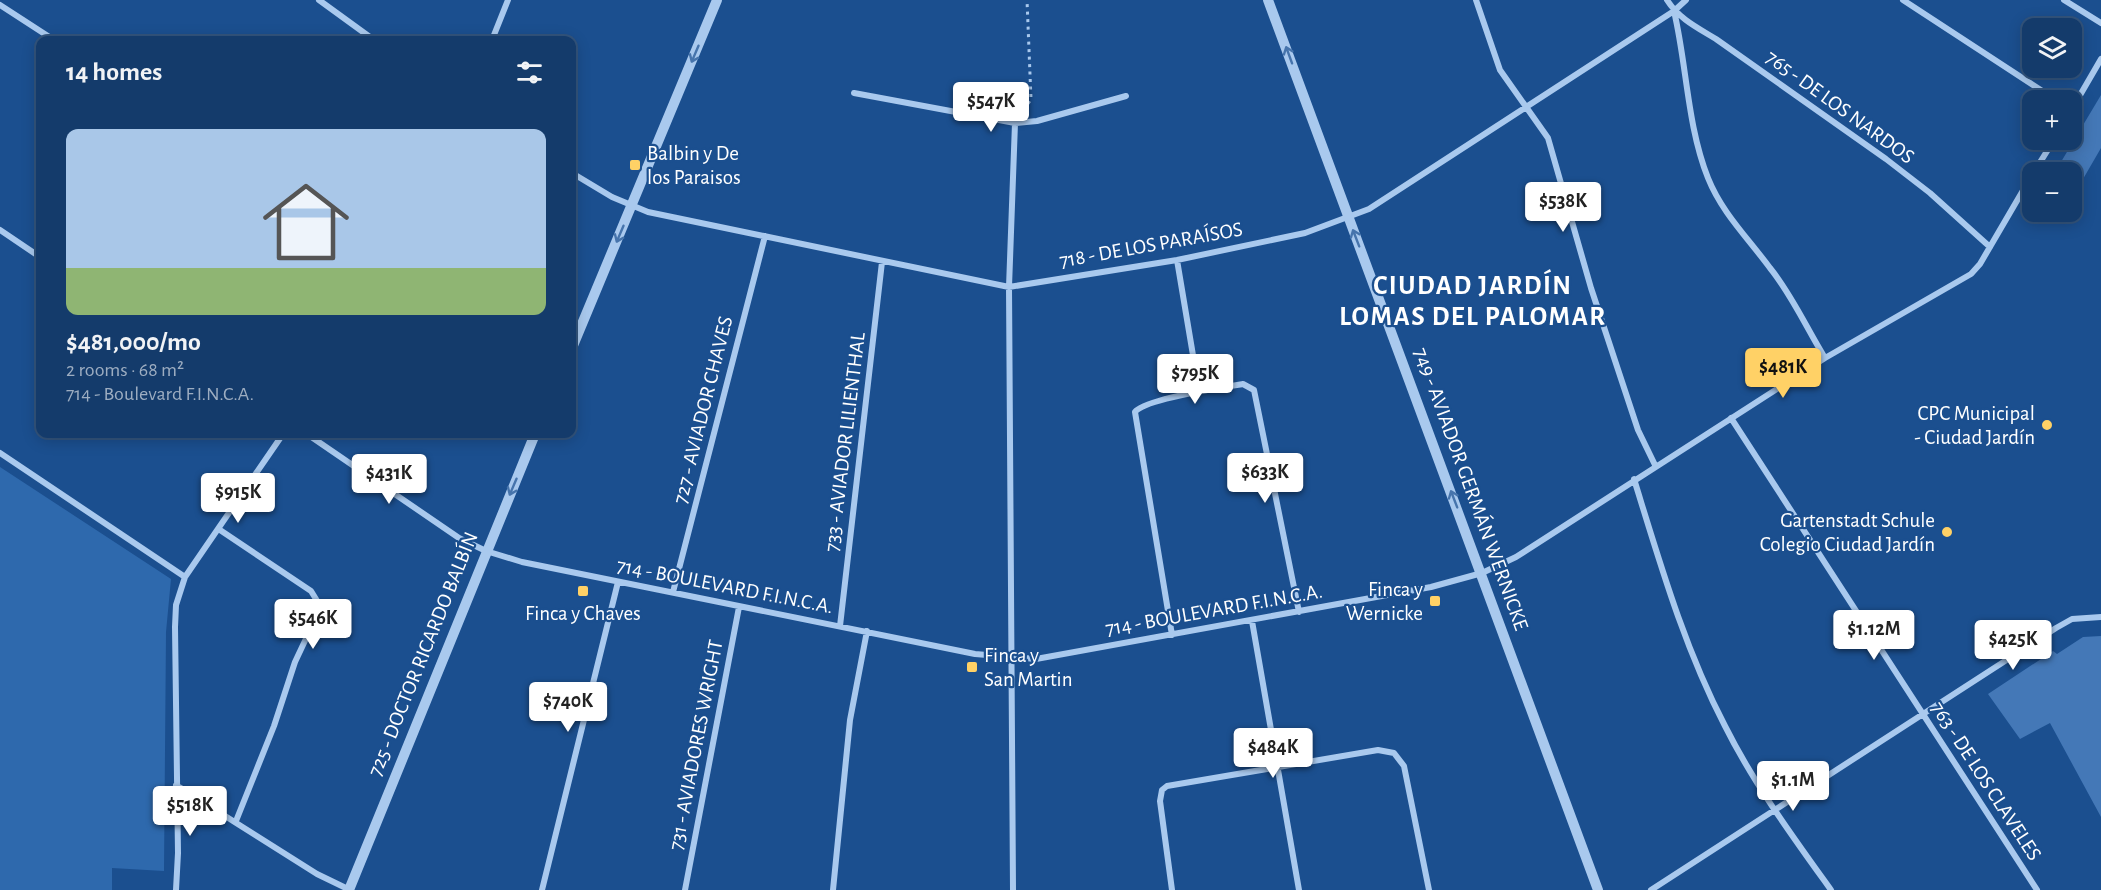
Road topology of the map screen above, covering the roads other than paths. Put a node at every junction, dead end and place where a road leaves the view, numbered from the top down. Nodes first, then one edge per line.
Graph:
1 (9, 0) edge
2 (319, 0) edge
3 (508, 0) edge
4 (717, 0) edge
5 (1268, 0) edge
6 (1476, 0) edge
7 (1667, 0) edge
8 (1686, 0) edge
9 (1903, 0) edge
10 (2064, 0) edge
11 (1, 5) edge
12 (1674, 11) junction
13 (2101, 23) edge
14 (48, 36) edge
15 (368, 36) edge
16 (494, 36) edge
17 (2101, 59) edge
18 (2041, 90) edge
19 (2082, 92) edge
20 (854, 93) dead end
21 (1126, 96) dead end
22 (1524, 106) junction
23 (1015, 123) junction
24 (576, 175) edge
25 (2022, 193) edge
26 (632, 206) junction
27 (1349, 218) junction
28 (0, 230) edge
29 (765, 237) junction
30 (1990, 247) junction
31 (36, 254) edge
32 (1177, 260) junction
33 (882, 262) junction
34 (1009, 287) junction
35 (576, 339) edge
36 (1825, 358) junction
37 (1199, 392) junction
38 (1731, 418) junction
39 (280, 438) edge
40 (313, 438) edge
41 (534, 438) edge
42 (0, 453) edge
43 (1655, 465) junction
44 (1634, 479) junction
45 (220, 530) junction
46 (486, 551) junction
47 (1482, 573) junction
48 (185, 578) junction
49 (618, 582) junction
50 (673, 592) junction
51 (739, 607) junction
52 (1299, 612) junction
53 (2101, 617) edge
54 (1252, 621) junction
55 (840, 626) junction
56 (867, 631) junction
57 (1172, 635) junction
58 (1012, 658) junction
59 (1923, 715) junction
60 (1276, 767) junction
61 (176, 785) junction
62 (1774, 810) junction
63 (236, 821) junction
64 (177, 890) edge
65 (349, 890) edge
66 (542, 890) edge
67 (685, 890) edge
68 (832, 890) edge
69 (1013, 890) edge
70 (1172, 890) edge
71 (1299, 890) edge
72 (1429, 890) edge
73 (1598, 890) edge
74 (1651, 890) edge
75 (1831, 890) edge
76 (2037, 890) edge

1 - 11 street
2 - 15 street
3 - 16 street
4 -> 26 street
27 -> 5 street, 749 - AVIADOR GERMÁN WERNICKE
6 - 22 street
7 - 12 street, 765 - DE LOS NARDOS
8 - 12 street, 718 - DE LOS PARAÍSOS
9 - 18 street
10 - 13 street
11 - 14 street
12 - 22 street, 718 - DE LOS PARAÍSOS
12 - 30 street, 765 - DE LOS NARDOS
12 - 36 street
17 - 19 street
20 - 23 street
21 - 23 street
22 - 27 street, 718 - DE LOS PARAÍSOS
22 - 43 street
23 - 34 street
24 - 26 street, 718 - DE LOS PARAÍSOS
25 - 30 street, 714 - BOULEVARD F.I.N.C.A.
26 - 29 street, 718 - DE LOS PARAÍSOS
26 -> 35 street
27 - 32 street, 718 - DE LOS PARAÍSOS
47 -> 27 street, 749 - AVIADOR GERMÁN WERNICKE
28 - 31 street
29 - 33 street, 718 - DE LOS PARAÍSOS
29 - 50 street, 727 - AVIADOR CHAVES
30 - 36 street, 714 - BOULEVARD F.I.N.C.A.
32 - 34 street, 718 - DE LOS PARAÍSOS
32 - 37 street
33 - 34 street, 718 - DE LOS PARAÍSOS
33 - 55 street, 733 - AVIADOR LILIENTHAL
34 - 58 street
36 - 38 street, 714 - BOULEVARD F.I.N.C.A.
37 - 52 street
37 - 57 street
38 - 43 street, 714 - BOULEVARD F.I.N.C.A.
38 - 59 street, 763 - DE LOS CLAVELES
39 - 45 street
40 - 46 street, 714 - BOULEVARD F.I.N.C.A.
41 -> 46 street, 725 - DOCTOR RICARDO BALBÍN
42 - 48 street
43 - 44 street, 714 - BOULEVARD F.I.N.C.A.
44 - 47 street, 714 - BOULEVARD F.I.N.C.A.
44 - 62 street
45 - 48 street
45 - 63 street
46 - 49 street, 714 - BOULEVARD F.I.N.C.A.
46 - 65 street, 725 - DOCTOR RICARDO BALBÍN
47 - 52 street, 714 - BOULEVARD F.I.N.C.A.
47 - 73 street, 749 - AVIADOR GERMÁN WERNICKE
48 - 61 street
49 - 50 street, 714 - BOULEVARD F.I.N.C.A.
49 - 66 street
50 - 51 street, 714 - BOULEVARD F.I.N.C.A.
51 - 55 street, 714 - BOULEVARD F.I.N.C.A.
51 - 67 street, 731 - AVIADORES WRIGHT
52 - 54 street, 714 - BOULEVARD F.I.N.C.A.
53 - 59 street
54 - 57 street, 714 - BOULEVARD F.I.N.C.A.
54 - 60 street
55 - 56 street, 714 - BOULEVARD F.I.N.C.A.
56 - 58 street, 714 - BOULEVARD F.I.N.C.A.
56 - 68 street
57 - 58 street, 714 - BOULEVARD F.I.N.C.A.
58 - 69 street
59 - 62 street
59 - 76 street, 763 - DE LOS CLAVELES
60 - 70 street
60 - 71 street
60 - 72 street
61 - 63 street
61 - 64 street
62 - 74 street
62 - 75 street
63 - 65 street

